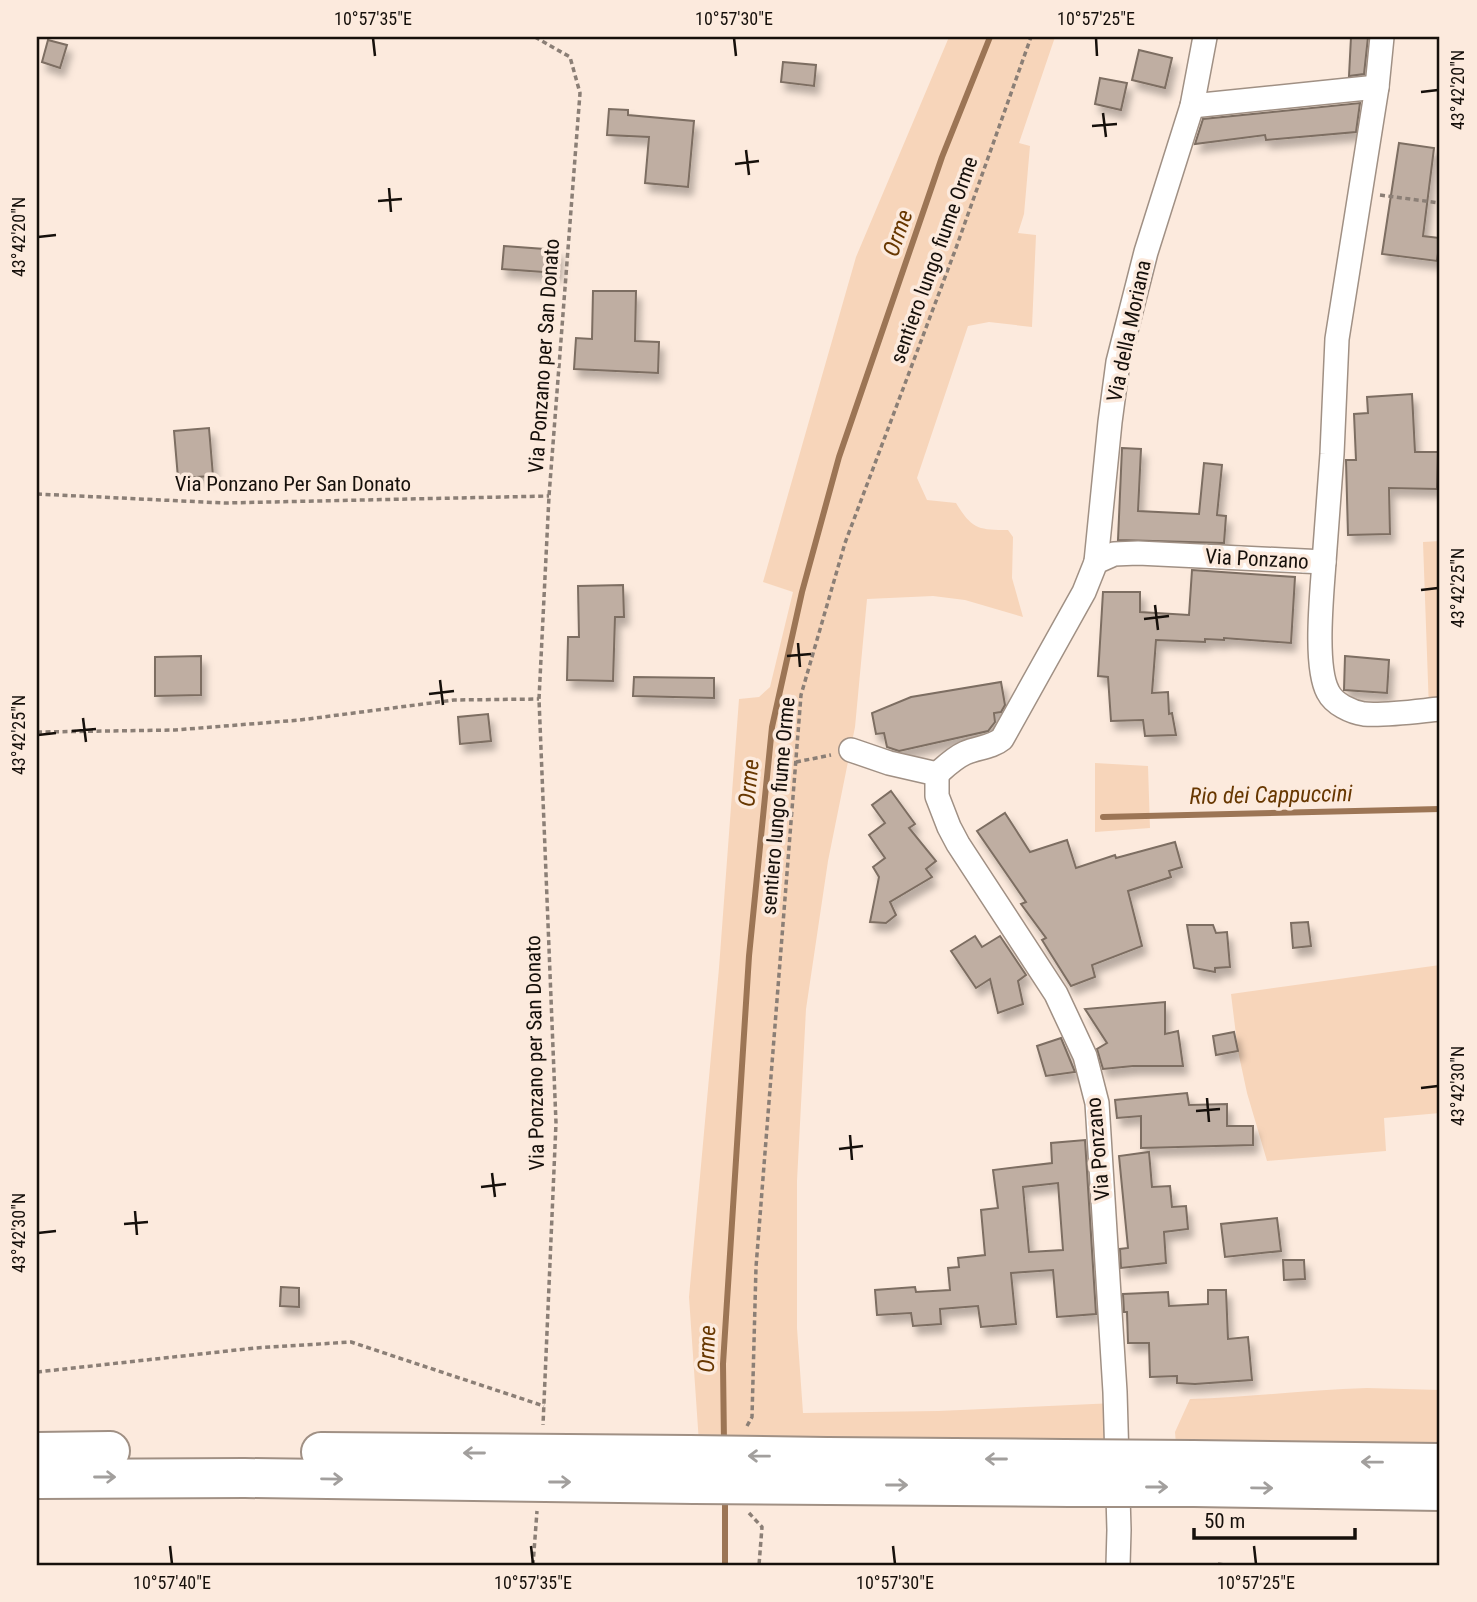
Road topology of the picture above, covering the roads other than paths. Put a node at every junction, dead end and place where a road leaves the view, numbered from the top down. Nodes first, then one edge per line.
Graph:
1 (1205, 37) edge
2 (1382, 37) edge
3 (1377, 87) junction
4 (1192, 106) junction
5 (1096, 562) junction
6 (1324, 562) junction
7 (1440, 709) edge
8 (851, 750) road end
9 (937, 774) junction
10 (37, 1452) edge
11 (1440, 1463) edge
12 (692, 1469) junction
13 (1193, 1474) junction
14 (37, 1479) edge
15 (1440, 1491) edge
16 (1118, 1565) edge

1 - 4 street, Via della Moriana
2 - 3 street, Via Ponzano
3 - 4 street
3 - 6 street, Via Ponzano
4 - 5 street, Via della Moriana
5 - 6 street, Via Ponzano
5 - 9 street
6 - 7 street
8 - 9 street
9 - 16 street, Via Ponzano
12 -> 10 highway
11 -> 13 highway
12 - 13 highway, bridge
14 -> 12 highway
13 -> 15 highway

